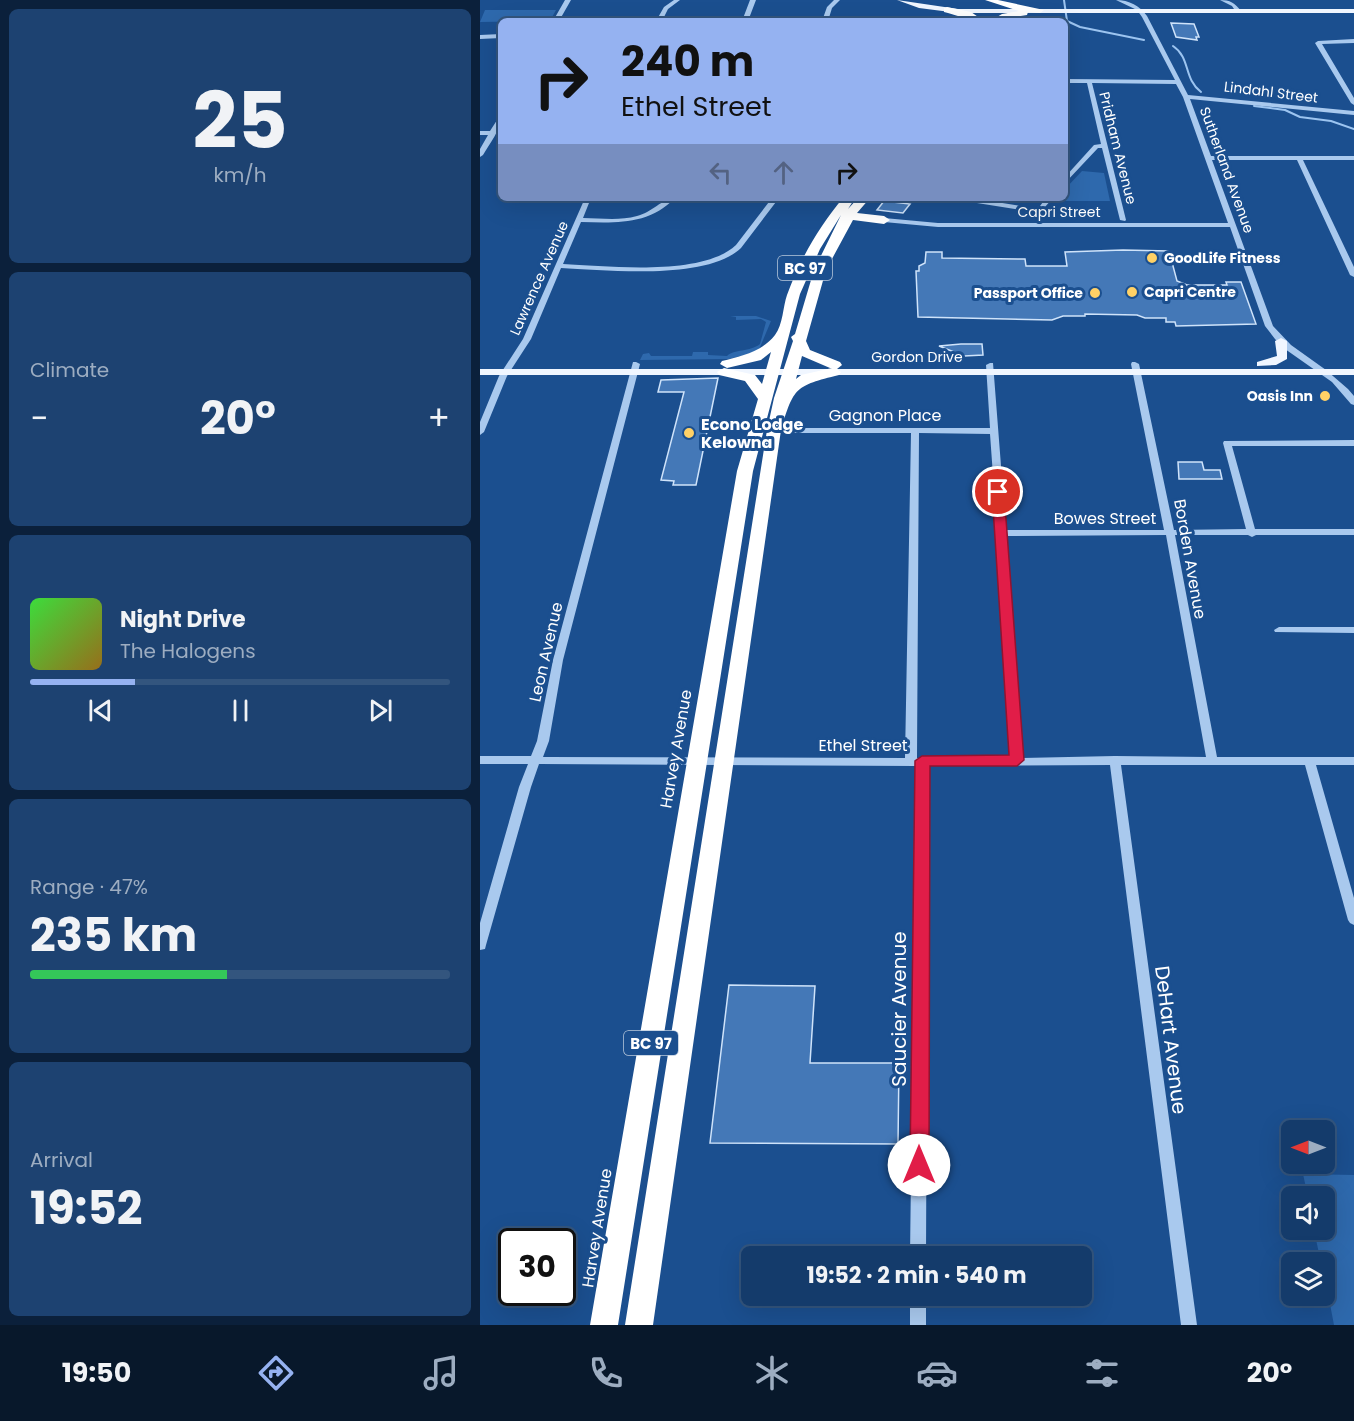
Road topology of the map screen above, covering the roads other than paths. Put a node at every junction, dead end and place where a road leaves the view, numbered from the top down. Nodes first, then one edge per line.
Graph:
1 (568, 0) edge
2 (677, 0) edge
3 (753, 0) edge
4 (837, 0) edge
5 (901, 0) edge
6 (976, 0) edge
7 (988, 0) edge
8 (1119, 0) edge
9 (1223, 0) edge
10 (947, 10) junction
11 (1040, 10) junction
12 (1056, 11) junction
13 (1141, 11) junction
14 (1223, 11) junction
15 (1238, 11) junction
16 (1354, 11) edge
17 (1028, 12) joint
18 (558, 18) edge
19 (660, 18) edge
20 (747, 18) edge
21 (826, 18) edge
22 (986, 18) edge
23 (498, 36) edge
24 (480, 37) edge
25 (1354, 41) edge
26 (1068, 81) edge
27 (1089, 81) junction
28 (1178, 82) junction
29 (1185, 97) junction
30 (1354, 103) edge
31 (1354, 113) edge
32 (498, 124) edge
33 (480, 133) edge
34 (493, 133) junction
35 (1104, 146) junction
36 (480, 155) edge
37 (1210, 158) junction
38 (1299, 158) junction
39 (1354, 158) edge
40 (1068, 178) edge
41 (587, 201) edge
42 (669, 201) edge
43 (774, 201) edge
44 (977, 201) edge
45 (1047, 201) edge
46 (853, 204) edge
47 (579, 220) junction
48 (884, 220) junction
49 (1123, 220) dead end
50 (1233, 225) junction
51 (840, 232) junction
52 (1343, 251) junction
53 (1354, 251) edge
54 (561, 266) junction
55 (1354, 275) edge
56 (782, 335) junction
57 (798, 337) junction
58 (1281, 341) junction
59 (480, 364) edge
60 (1261, 364) junction
61 (1314, 364) junction
62 (1354, 364) edge
63 (508, 368) junction
64 (635, 368) junction
65 (726, 368) junction
66 (772, 368) junction
67 (789, 368) junction
68 (835, 368) junction
69 (990, 368) junction
70 (1136, 368) junction
71 (480, 372) edge
72 (1326, 372) junction
73 (1354, 373) edge
74 (1346, 389) junction
75 (773, 398) junction
76 (1354, 402) edge
77 (774, 430) junction
78 (915, 430) junction
79 (995, 431) junction
80 (480, 432) edge
81 (1354, 443) edge
82 (1354, 532) edge
83 (999, 533) junction
84 (1170, 534) junction
85 (1252, 534) junction
86 (1279, 630) dead end
87 (1354, 630) edge
88 (537, 759) junction
89 (480, 760) edge
90 (1017, 760) junction
91 (1115, 760) junction
92 (1212, 760) junction
93 (1309, 760) junction
94 (1354, 760) edge
95 (698, 761) junction
96 (917, 761) junction
97 (722, 762) junction
98 (1354, 920) edge
99 (480, 945) edge
100 (918, 1246) edge
101 (918, 1306) edge
102 (604, 1325) edge
103 (639, 1325) edge
104 (918, 1325) edge
105 (1189, 1325) edge

1 - 18 street
2 - 19 street
3 - 20 street
4 - 21 street
5 - 10 main road
6 - 10 highway
6 - 22 highway
7 - 11 highway
7 - 22 highway
8 - 13 street
9 - 14 street
9 - 15 street
10 - 22 highway
11 - 12 main road
11 - 22 main road
12 - 13 main road
12 - 17 main road
13 - 14 main road
13 - 15 main road
13 - 28 street, Sutherland Avenue
14 - 15 main road
15 - 16 main road
17 - 22 highway
23 - 24 street
25 - 30 street
26 - 27 street
27 - 28 street
27 - 35 street, Pridham Avenue
28 - 29 street, Sutherland Avenue
29 - 31 street, Lindahl Street
29 - 37 street, Sutherland Avenue
32 - 34 street
33 - 34 street
34 - 36 street
35 - 40 street
35 - 49 street, Pridham Avenue
37 - 38 street
37 - 50 street, Sutherland Avenue
38 - 39 street
38 - 52 street
41 - 47 street, Lawrence Avenue
42 - 47 street
43 - 54 street
44 - 45 street
46 - 48 highway
46 - 51 highway, Harvey Avenue / BC 97
46 - 56 highway, Harvey Avenue / BC 97
47 - 54 street, Lawrence Avenue
48 - 50 street, Capri Street
48 - 51 highway
50 - 58 street, Sutherland Avenue
51 - 57 highway, Harvey Avenue / BC 97
52 - 53 street
52 - 55 street
54 - 63 street, Lawrence Avenue
56 - 65 highway
56 - 66 highway, Harvey Avenue / BC 97
57 - 67 highway, Harvey Avenue / BC 97
57 - 68 highway
58 - 60 main road
58 - 61 street, Sutherland Avenue
59 - 63 main road, Gordon Drive
60 - 61 main road, Gordon Drive
60 - 70 main road, Gordon Drive
61 - 62 main road, Gordon Drive
61 - 72 street, Sutherland Avenue
63 - 64 main road, Gordon Drive
63 - 71 main road, Gordon Drive
63 - 80 street, Lawrence Avenue
64 - 65 main road, Gordon Drive
64 - 88 street, Leon Avenue
65 - 66 main road, Gordon Drive
65 - 75 highway
66 - 67 main road, Gordon Drive
66 - 75 highway, Harvey Avenue / BC 97
67 - 68 main road, Gordon Drive
67 - 75 highway, Harvey Avenue / BC 97
68 - 69 main road, Gordon Drive
68 - 75 highway
69 - 70 main road, Gordon Drive
69 - 79 street
70 - 72 main road, Gordon Drive
70 - 84 street, Borden Avenue
72 - 73 main road, Gordon Drive
72 - 74 street, Sutherland Avenue
73 - 74 main road
74 - 76 street, Sutherland Avenue
75 - 77 highway, Harvey Avenue / BC 97
75 - 95 highway, Harvey Avenue / BC 97
77 - 78 street, Gagnon Place
77 - 97 highway, Harvey Avenue / BC 97
78 - 79 street, Gagnon Place
78 - 96 street, Saucier Avenue
79 - 83 street
81 - 85 street
82 - 85 street, Bowes Street
83 - 84 street, Bowes Street
83 - 90 street
84 - 85 street, Bowes Street
84 - 92 street, Borden Avenue
86 - 87 street
88 - 89 street, Ethel Street
88 - 95 street, Ethel Street
88 - 99 street, Leon Avenue
90 - 91 street, Ethel Street
90 - 96 street, Ethel Street
91 - 92 street, Ethel Street
91 - 105 street, DeHart Avenue
92 - 93 street, Ethel Street
93 - 94 street, Ethel Street
93 - 98 street
95 - 97 street, Ethel Street
95 - 102 highway, Harvey Avenue / BC 97
96 - 97 street, Ethel Street
96 - 100 street, Saucier Avenue
97 - 103 highway, Harvey Avenue / BC 97
101 - 104 street

